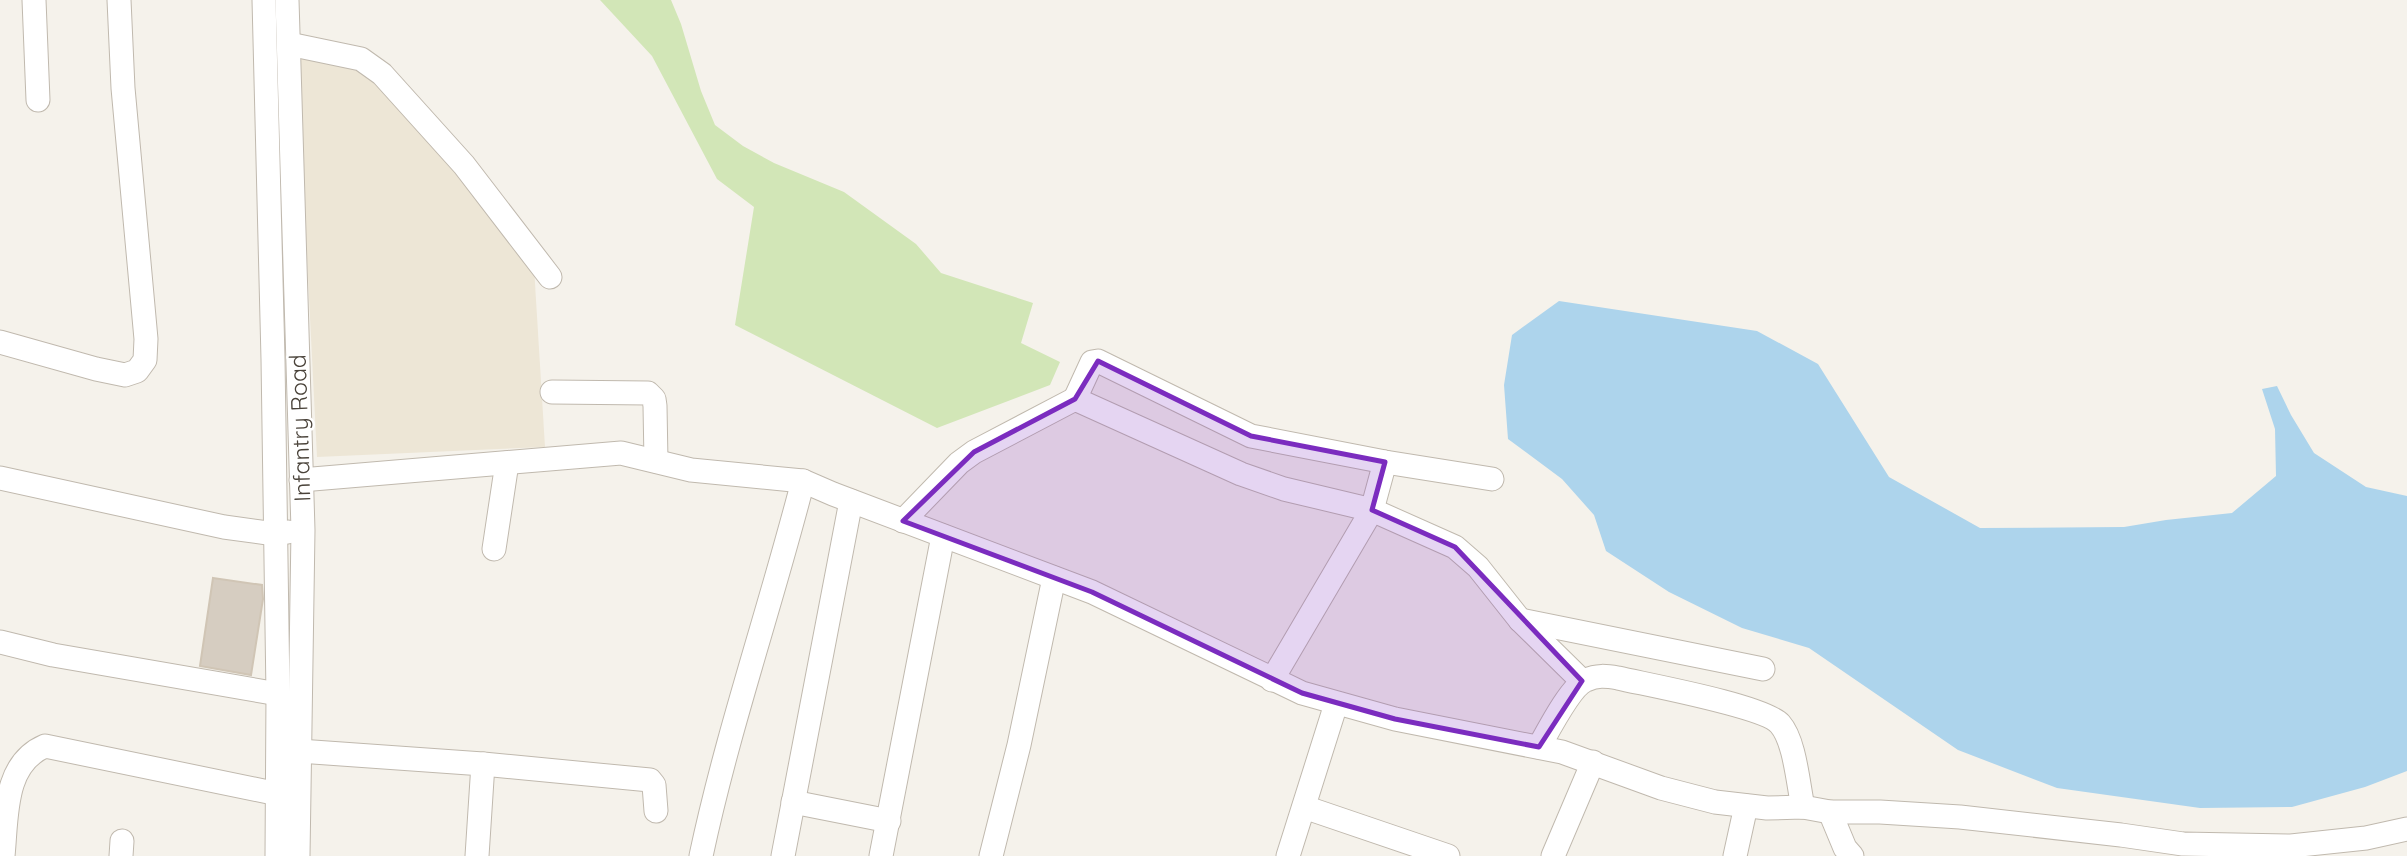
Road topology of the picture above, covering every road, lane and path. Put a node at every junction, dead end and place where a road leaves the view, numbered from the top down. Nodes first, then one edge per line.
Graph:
1 (34, 0) edge
2 (119, 0) edge
3 (264, 0) edge
4 (293, 2) edge
5 (289, 44) junction
6 (38, 100) dead end
7 (550, 277) dead end
8 (0, 342) edge
9 (552, 392) dead end
10 (1074, 399) junction
11 (656, 461) junction
12 (507, 463) junction
13 (1385, 463) junction
14 (0, 478) edge
15 (1492, 478) dead end
16 (301, 480) junction
17 (803, 481) junction
18 (851, 501) junction
19 (1371, 510) junction
20 (902, 521) junction
21 (303, 530) junction
22 (275, 534) junction
23 (943, 536) junction
24 (494, 549) dead end
25 (1054, 578) junction
26 (1520, 620) junction
27 (0, 642) edge
28 (1763, 669) dead end
29 (1272, 680) junction
30 (1582, 681) junction
31 (278, 694) junction
32 (1336, 704) junction
33 (1539, 747) junction
34 (299, 751) junction
35 (1593, 762) junction
36 (483, 764) junction
37 (278, 794) junction
38 (793, 802) junction
39 (1746, 806) junction
40 (1304, 807) junction
41 (1803, 807) junction
42 (656, 811) dead end
43 (1830, 812) junction
44 (3, 818) edge
45 (889, 821) junction
46 (2407, 829) edge
47 (2185, 850) edge
48 (3, 856) edge
49 (277, 856) edge
50 (298, 856) edge
51 (477, 856) edge
52 (701, 856) edge
53 (783, 856) edge
54 (881, 856) edge
55 (991, 856) edge
56 (1289, 856) edge
57 (1448, 856) edge
58 (1553, 856) edge
59 (1735, 856) edge
60 (1852, 856) edge

1 - 6 street
2 - 8 street
3 - 22 street, Infantry Road
4 - 5 street, Infantry Road
5 - 7 street
5 - 16 street, Infantry Road
9 - 11 street
10 - 13 street
10 - 19 street
10 - 20 street
11 - 12 street
11 - 17 street
12 - 16 street
12 - 24 street
13 - 15 street
13 - 19 street
14 - 22 street
16 - 21 street, Infantry Road
17 - 18 street
17 - 52 street
18 - 20 street
18 - 38 street
19 - 26 street
19 - 29 street
20 - 23 street
21 - 22 street
21 - 34 street, Infantry Road
22 - 31 street, Infantry Road
23 - 25 street
23 - 45 street
25 - 29 street
25 - 55 street
26 - 28 street
26 - 30 street
27 - 31 street
29 - 32 street
30 - 33 street
30 - 41 street
31 - 37 street, Infantry Road
32 - 33 street
32 - 40 street
33 - 35 street
34 - 36 street
34 - 50 street, Infantry Road
35 - 39 street
35 - 58 street
36 - 42 street
36 - 51 street
37 - 44 street
37 - 49 street, Infantry Road
38 - 45 street
38 - 53 street
39 - 41 street
39 - 59 street
40 - 56 street
40 - 57 street
41 - 43 street
43 - 47 street
43 - 60 street
44 - 48 street
45 - 54 street
46 - 47 street

